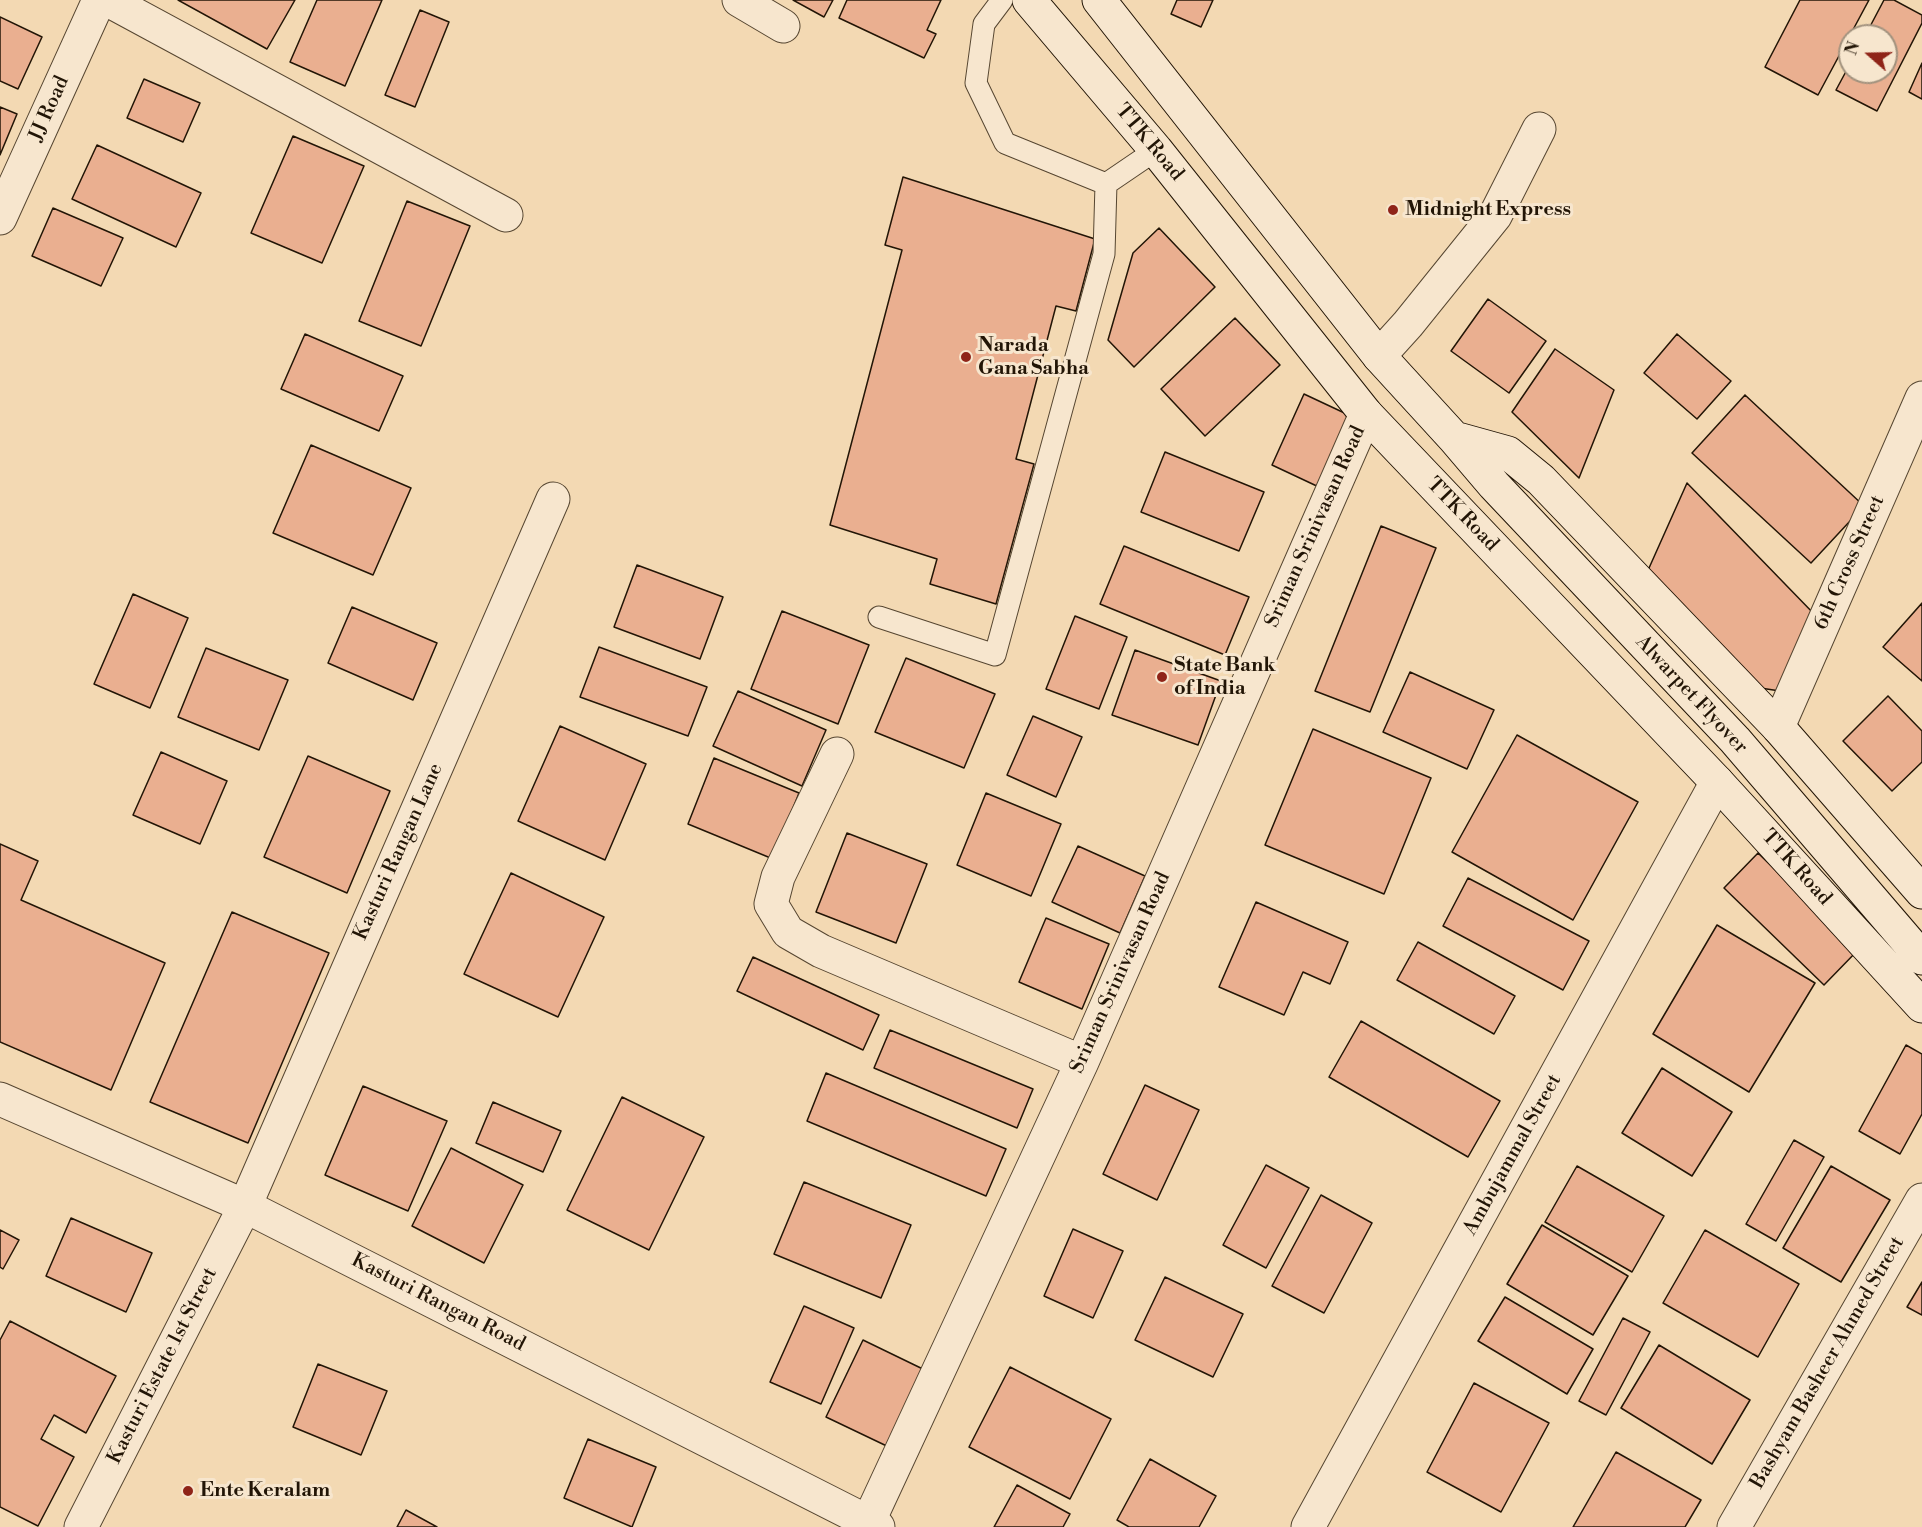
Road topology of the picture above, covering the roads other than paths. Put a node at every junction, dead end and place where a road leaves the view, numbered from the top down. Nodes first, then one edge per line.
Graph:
1 (99, 0) edge
2 (108, 0) edge
3 (740, 0) edge
4 (1002, 0) edge
5 (1029, 0) edge
6 (1099, 0) edge
7 (783, 26) dead end
8 (1539, 129) dead end
9 (1156, 150) junction
10 (1106, 184) junction
11 (506, 215) dead end
12 (0, 218) edge
13 (1379, 356) junction
14 (1922, 399) edge
15 (1366, 414) junction
16 (1454, 438) junction
17 (554, 499) dead end
18 (879, 616) dead end
19 (1778, 727) junction
20 (837, 754) dead end
21 (1717, 782) junction
22 (1922, 892) edge
23 (1922, 958) edge
24 (1922, 1006) edge
25 (1082, 1062) junction
26 (0, 1100) edge
27 (1922, 1200) edge
28 (245, 1206) junction
29 (871, 1525) edge
30 (81, 1527) edge
31 (1308, 1527) edge
32 (1734, 1527) edge

1 - 12 street, JJ Road
2 - 11 street
3 - 7 street
4 - 10 lane
5 - 9 street, TTK Road
6 - 13 street
8 - 13 street
9 - 10 lane
9 - 15 street, TTK Road
10 - 18 lane
13 - 16 street
14 - 19 street, 6th Cross Street
15 - 21 street, TTK Road
15 - 25 street, Sriman Srinivasan Road
16 - 19 street
16 - 23 street, Alwarpet Flyover
17 - 28 street, Kasturi Rangan Lane
19 - 22 street
20 - 25 street
21 - 24 street, TTK Road
21 - 31 street, Ambujammal Street
25 - 29 street, Sriman Srinivasan Road
26 - 28 street, Kasturi Rangan Road
27 - 32 street, Bashyam Basheer Ahmed Street
28 - 29 street, Kasturi Rangan Road
28 - 30 street, Kasturi Estate 1st Street

